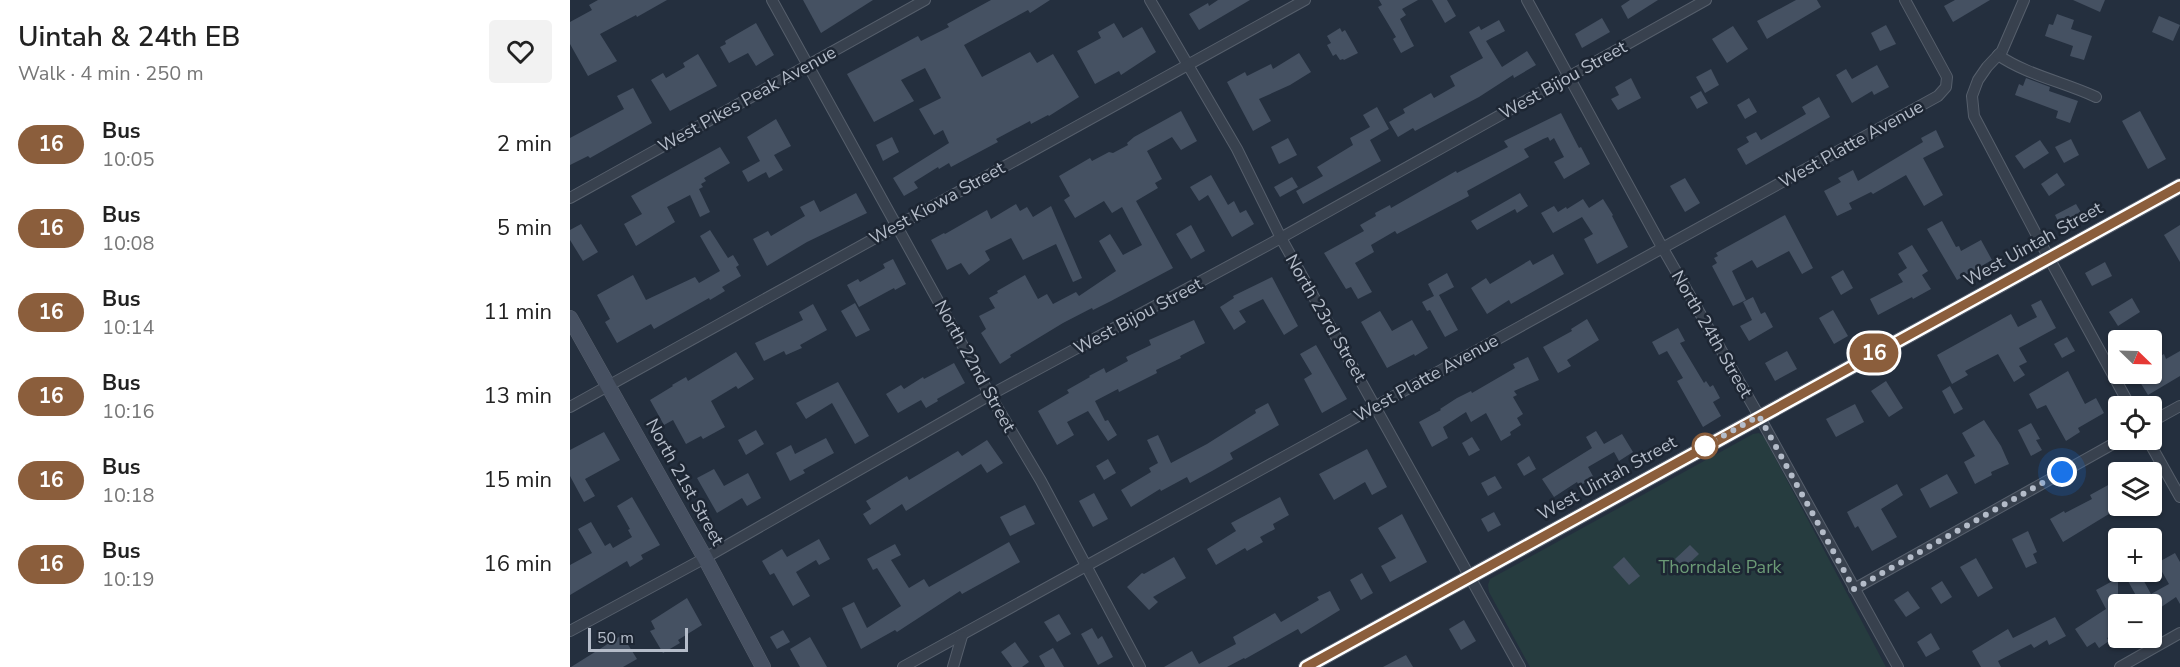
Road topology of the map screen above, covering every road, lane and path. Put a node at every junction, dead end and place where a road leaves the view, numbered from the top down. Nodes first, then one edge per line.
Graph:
1 (772, 0) edge
2 (925, 0) edge
3 (1150, 0) edge
4 (1305, 0) edge
5 (1527, 0) edge
6 (1706, 0) edge
7 (1905, 0) edge
8 (2025, 0) edge
9 (1998, 55) junction
10 (807, 65) junction
11 (1188, 65) junction
12 (1569, 77) junction
13 (2096, 97) dead end
14 (2180, 186) edge
15 (570, 198) edge
16 (896, 225) junction
17 (1281, 238) junction
18 (1662, 247) junction
19 (2048, 257) junction
20 (570, 318) edge
21 (608, 386) junction
22 (990, 395) junction
23 (2124, 396) edge
24 (570, 406) edge
25 (1376, 406) junction
26 (2180, 406) edge
27 (1759, 416) junction
28 (2162, 416) edge
29 (2108, 447) edge
30 (2154, 450) edge
31 (2180, 497) edge
32 (705, 558) junction
33 (1087, 566) junction
34 (1469, 576) junction
35 (1854, 589) junction
36 (570, 631) edge
37 (2180, 633) edge
38 (962, 636) junction
39 (763, 667) edge
40 (903, 667) edge
41 (953, 667) edge
42 (1140, 667) edge
43 (1306, 667) edge
44 (1520, 667) edge
45 (1898, 667) edge
46 (2120, 667) edge

1 - 10 street, North 22nd Street
2 - 10 street, West Pikes Peak Avenue
3 - 11 street, North 23rd Street
4 - 11 street, West Kiowa Street
5 - 12 street, North 24th Street
6 - 12 street, West Bijou Street
7 - 18 street, West Platte Avenue
8 - 9 street
9 - 13 street
9 - 19 street
10 - 15 street, West Pikes Peak Avenue
10 - 16 street, North 22nd Street
11 - 16 street, West Kiowa Street
11 - 17 street, North 23rd Street
12 - 17 street, West Bijou Street
12 - 18 street, North 24th Street
14 - 19 main road, West Uintah Street
16 - 21 street, West Kiowa Street
16 - 22 street, North 22nd Street
17 - 22 street, West Bijou Street
17 - 25 street, North 23rd Street
18 - 25 street, West Platte Avenue
18 - 27 street, North 24th Street
19 - 23 street
19 - 27 main road, West Uintah Street
20 - 21 main road, North 21st Street
21 - 24 street, West Kiowa Street
21 - 32 main road, North 21st Street
22 - 32 street, West Bijou Street
22 - 33 street, North 22nd Street
25 - 33 street, West Platte Avenue
25 - 34 street, North 23rd Street
26 - 28 street
27 - 34 main road, West Uintah Street
27 - 35 street, North 24th Street
29 - 35 street
30 - 31 street
32 - 36 street, West Bijou Street
32 - 39 main road, North 21st Street
33 - 38 street, West Platte Avenue
33 - 42 street, North 22nd Street
34 - 43 main road, West Uintah Street
34 - 44 street, North 23rd Street
35 - 45 street, North 24th Street
37 - 46 street
38 - 40 street, West Platte Avenue
38 - 41 street

